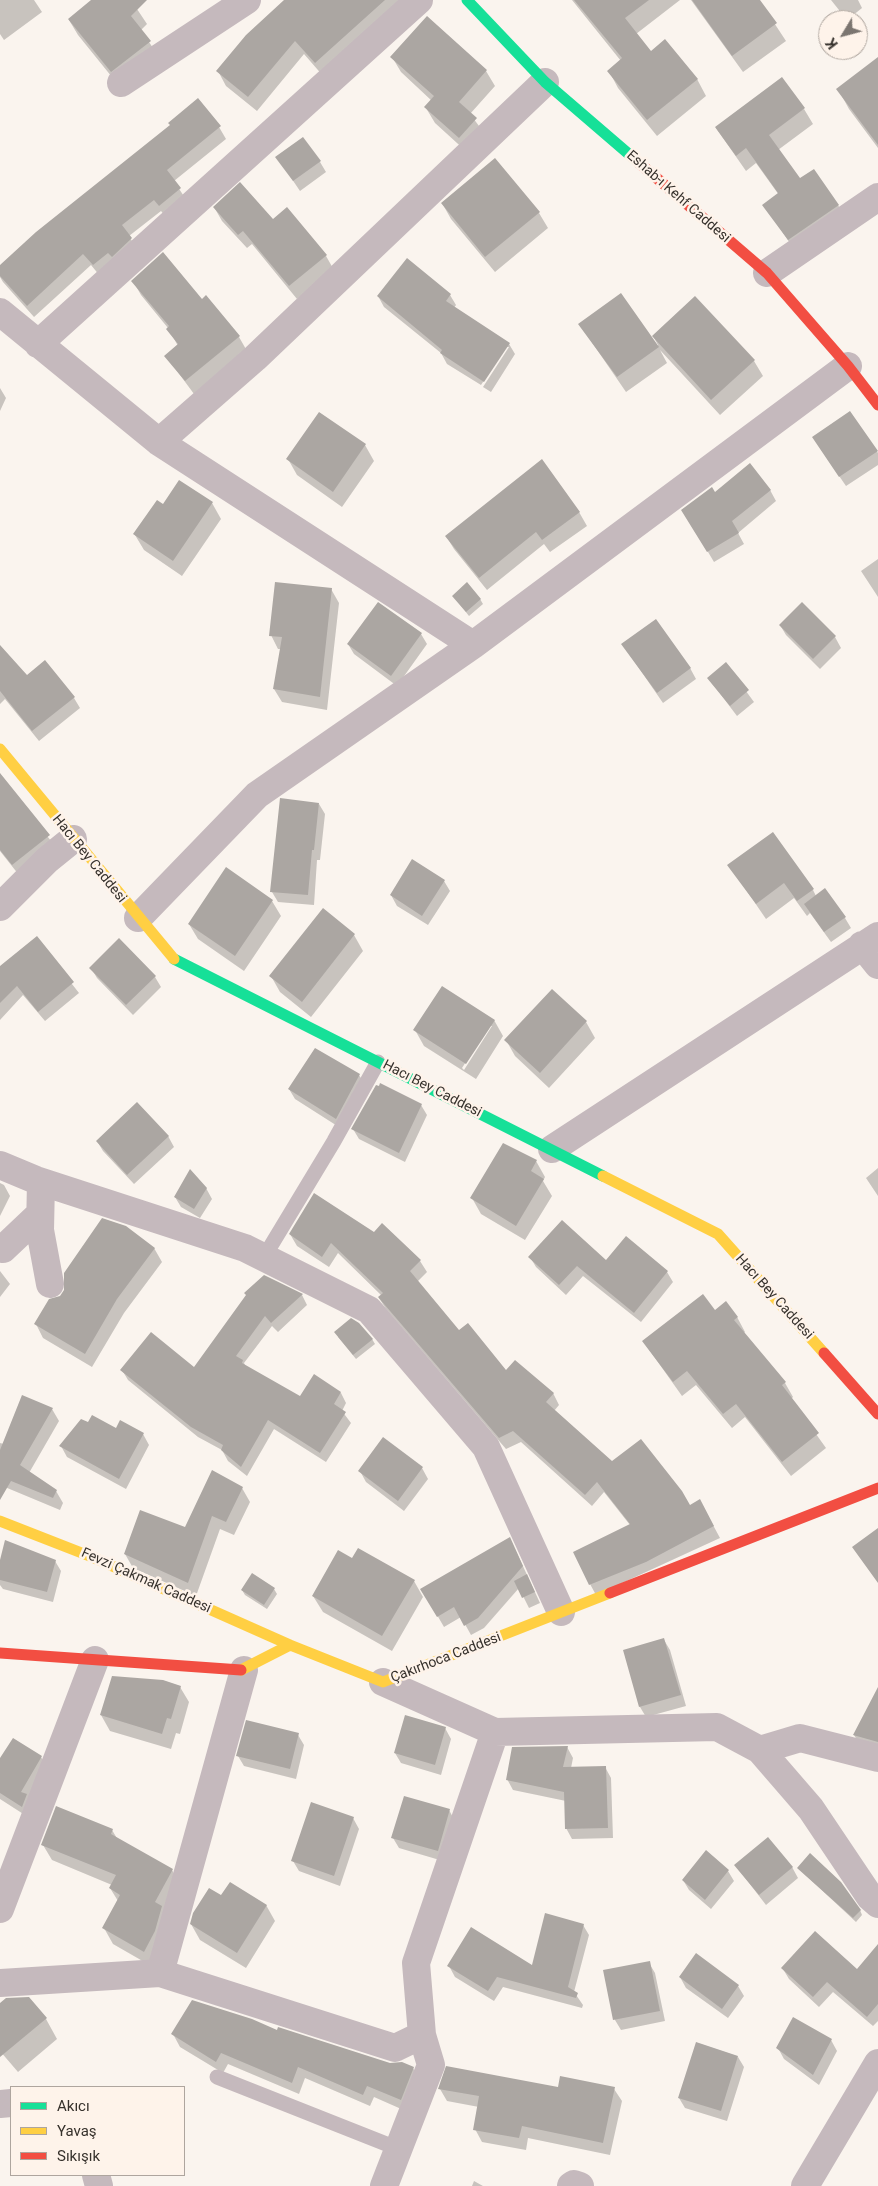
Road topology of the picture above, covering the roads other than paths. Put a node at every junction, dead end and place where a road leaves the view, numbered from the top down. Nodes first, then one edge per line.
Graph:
1 (247, 0) edge
2 (419, 0) edge
3 (467, 0) edge
4 (545, 82) junction
5 (121, 84) dead end
6 (878, 197) edge
7 (767, 273) junction
8 (0, 312) edge
9 (38, 344) junction
10 (848, 366) junction
11 (878, 405) edge
12 (159, 442) junction
13 (473, 645) junction
14 (0, 750) edge
15 (73, 839) junction
16 (0, 907) edge
17 (138, 918) junction
18 (873, 949) edge
19 (378, 1062) junction
20 (552, 1149) junction
21 (0, 1165) edge
22 (41, 1182) junction
23 (40, 1214) junction
24 (3, 1249) dead end
25 (264, 1257) junction
26 (50, 1284) dead end
27 (878, 1414) edge
28 (878, 1488) edge
29 (0, 1521) edge
30 (562, 1612) junction
31 (290, 1645) junction
32 (0, 1653) edge
33 (95, 1660) junction
34 (244, 1670) junction
35 (383, 1682) junction
36 (495, 1732) junction
37 (760, 1750) junction
38 (878, 1758) edge
39 (878, 1904) edge
40 (0, 1909) edge
41 (160, 1973) junction
42 (0, 1983) edge
43 (422, 2035) junction
44 (878, 2063) edge
45 (217, 2077) dead end
46 (398, 2148) junction
47 (384, 2186) edge
48 (571, 2186) edge
49 (580, 2186) edge
50 (804, 2186) edge

1 - 5 street
2 - 9 street
3 - 4 street, Eshab-ı Kehf Caddesi
4 - 7 street, Eshab-ı Kehf Caddesi
4 - 12 street
6 - 7 street
7 - 10 street, Eshab-ı Kehf Caddesi
8 - 9 street
9 - 12 street
10 - 11 street, Eshab-ı Kehf Caddesi
10 - 13 street
12 - 13 street
13 - 17 street
14 - 15 street, Hacı Bey Caddesi
15 - 16 street
15 - 17 street, Hacı Bey Caddesi
17 - 19 street, Hacı Bey Caddesi
18 - 20 street
19 - 20 street, Hacı Bey Caddesi
19 - 25 lane
20 - 27 street, Hacı Bey Caddesi
21 - 22 street
22 - 23 street
22 - 25 street
23 - 24 street
23 - 26 street
25 - 30 street
28 - 30 street, Çakırhoca Caddesi
29 - 31 street, Fevzi Çakmak Caddesi
30 - 35 street, Çakırhoca Caddesi
31 - 34 street
31 - 35 street, Çakırhoca Caddesi
32 - 33 street
33 - 34 street
33 - 40 street
34 - 41 street
35 - 36 street
36 - 37 street
36 - 43 street
37 - 38 street
37 - 39 street
41 - 42 street
41 - 43 street
43 - 46 street
44 - 50 street
45 - 46 lane
46 - 47 street
48 - 49 street

